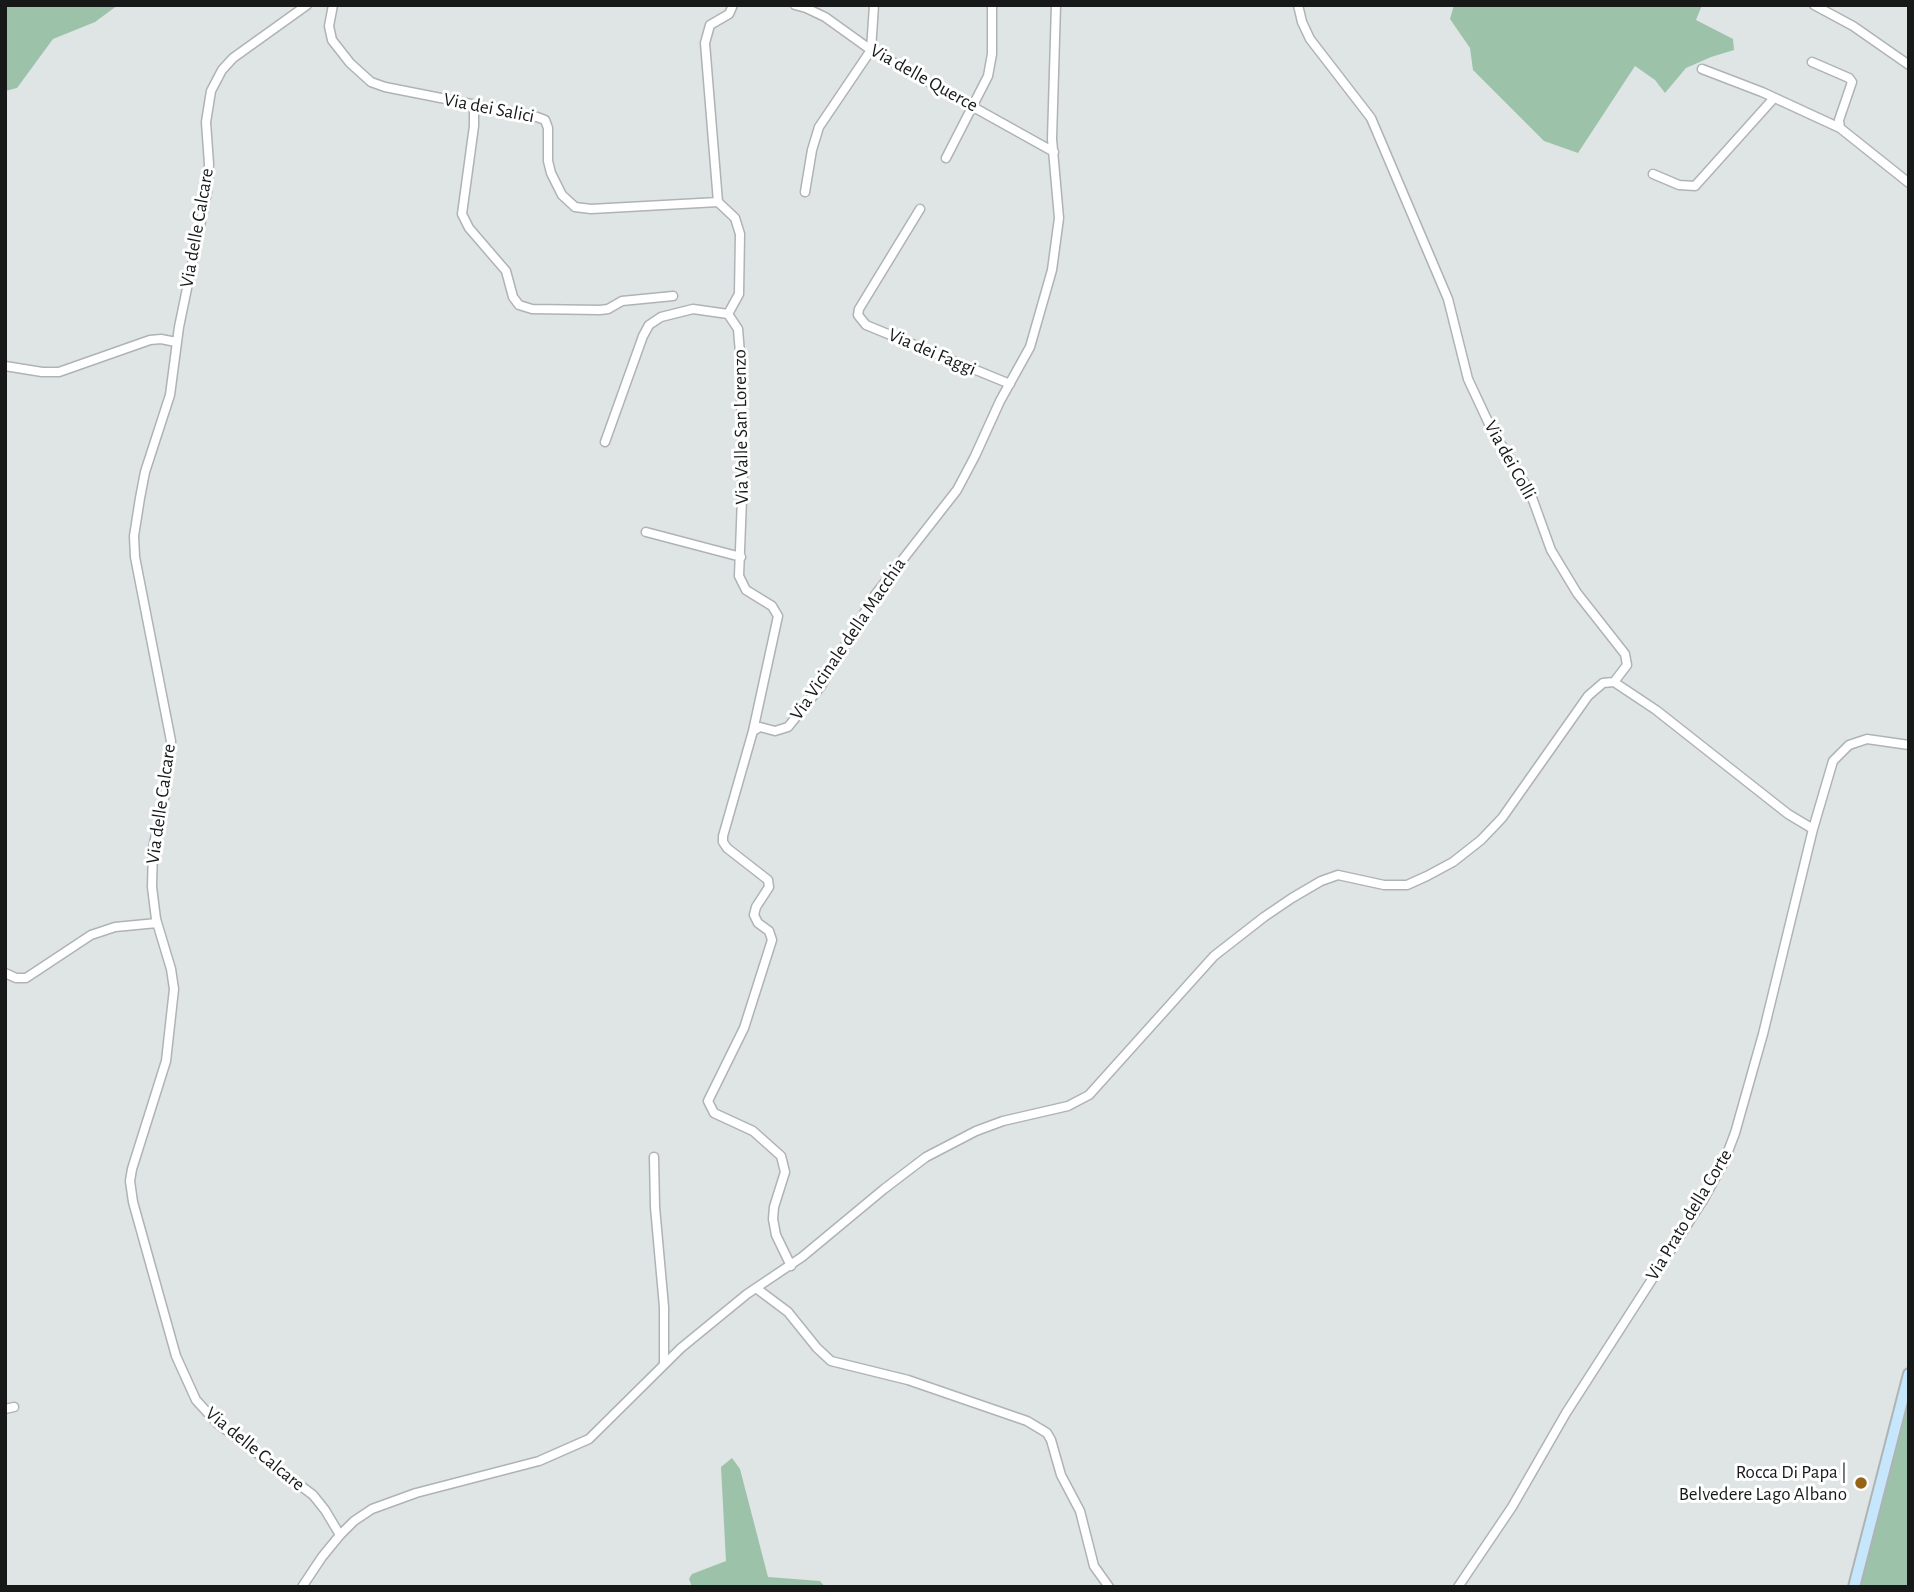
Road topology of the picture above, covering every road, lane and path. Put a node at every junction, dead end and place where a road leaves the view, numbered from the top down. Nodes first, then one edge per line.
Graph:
1 (307, 5) edge
2 (333, 5) edge
3 (733, 5) edge
4 (794, 5) edge
5 (874, 5) edge
6 (992, 5) edge
7 (1056, 5) edge
8 (1298, 5) edge
9 (1814, 5) edge
10 (871, 50) junction
11 (1812, 62) dead end
12 (1909, 65) edge
13 (1702, 69) dead end
14 (1774, 98) junction
15 (474, 106) junction
16 (973, 106) junction
17 (1840, 128) junction
18 (1054, 152) junction
19 (946, 158) dead end
20 (1653, 174) dead end
21 (1909, 183) edge
22 (805, 192) dead end
23 (718, 202) junction
24 (920, 209) dead end
25 (673, 296) dead end
26 (727, 314) junction
27 (176, 342) junction
28 (5, 366) edge
29 (1010, 384) junction
30 (605, 442) dead end
31 (646, 532) dead end
32 (741, 557) junction
33 (1614, 682) junction
34 (753, 731) junction
35 (1909, 745) edge
36 (1813, 829) junction
37 (157, 923) junction
38 (5, 973) edge
39 (654, 1157) dead end
40 (791, 1266) junction
41 (756, 1288) junction
42 (664, 1364) junction
43 (1909, 1374) edge
44 (340, 1535) junction
45 (302, 1587) edge
46 (1109, 1587) edge
47 (1458, 1587) edge
48 (1854, 1587) edge

1 - 27 street, Via delle Calcare
2 - 15 street, Via dei Salici
3 - 23 street
4 - 10 street, Via delle Querce
5 - 10 street
6 - 16 street
7 - 18 street, Via Vicinale della Macchia
8 - 33 street, Via dei Colli
9 - 12 street
10 - 16 street, Via delle Querce
10 - 22 street
11 - 17 street
13 - 14 street
14 - 17 street
14 - 20 street
15 - 23 street, Via dei Salici
15 - 25 street
16 - 18 street, Via delle Querce
16 - 19 street
17 - 21 street
18 - 29 street, Via Vicinale della Macchia
23 - 26 street
24 - 29 street, Via dei Faggi
26 - 30 street
26 - 32 street, Via Valle San Lorenzo
27 - 28 street
27 - 37 street, Via delle Calcare
29 - 34 street, Via Vicinale della Macchia
31 - 32 street
32 - 34 street, Via Valle San Lorenzo
33 - 36 street
33 - 40 street
34 - 40 street
35 - 36 street, Via Prato della Corte
36 - 47 street, Via Prato della Corte
37 - 38 street
37 - 44 street, Via delle Calcare
39 - 42 street
40 - 41 street
41 - 42 street
41 - 46 street
42 - 44 street
43 - 48 main road
44 - 45 street

